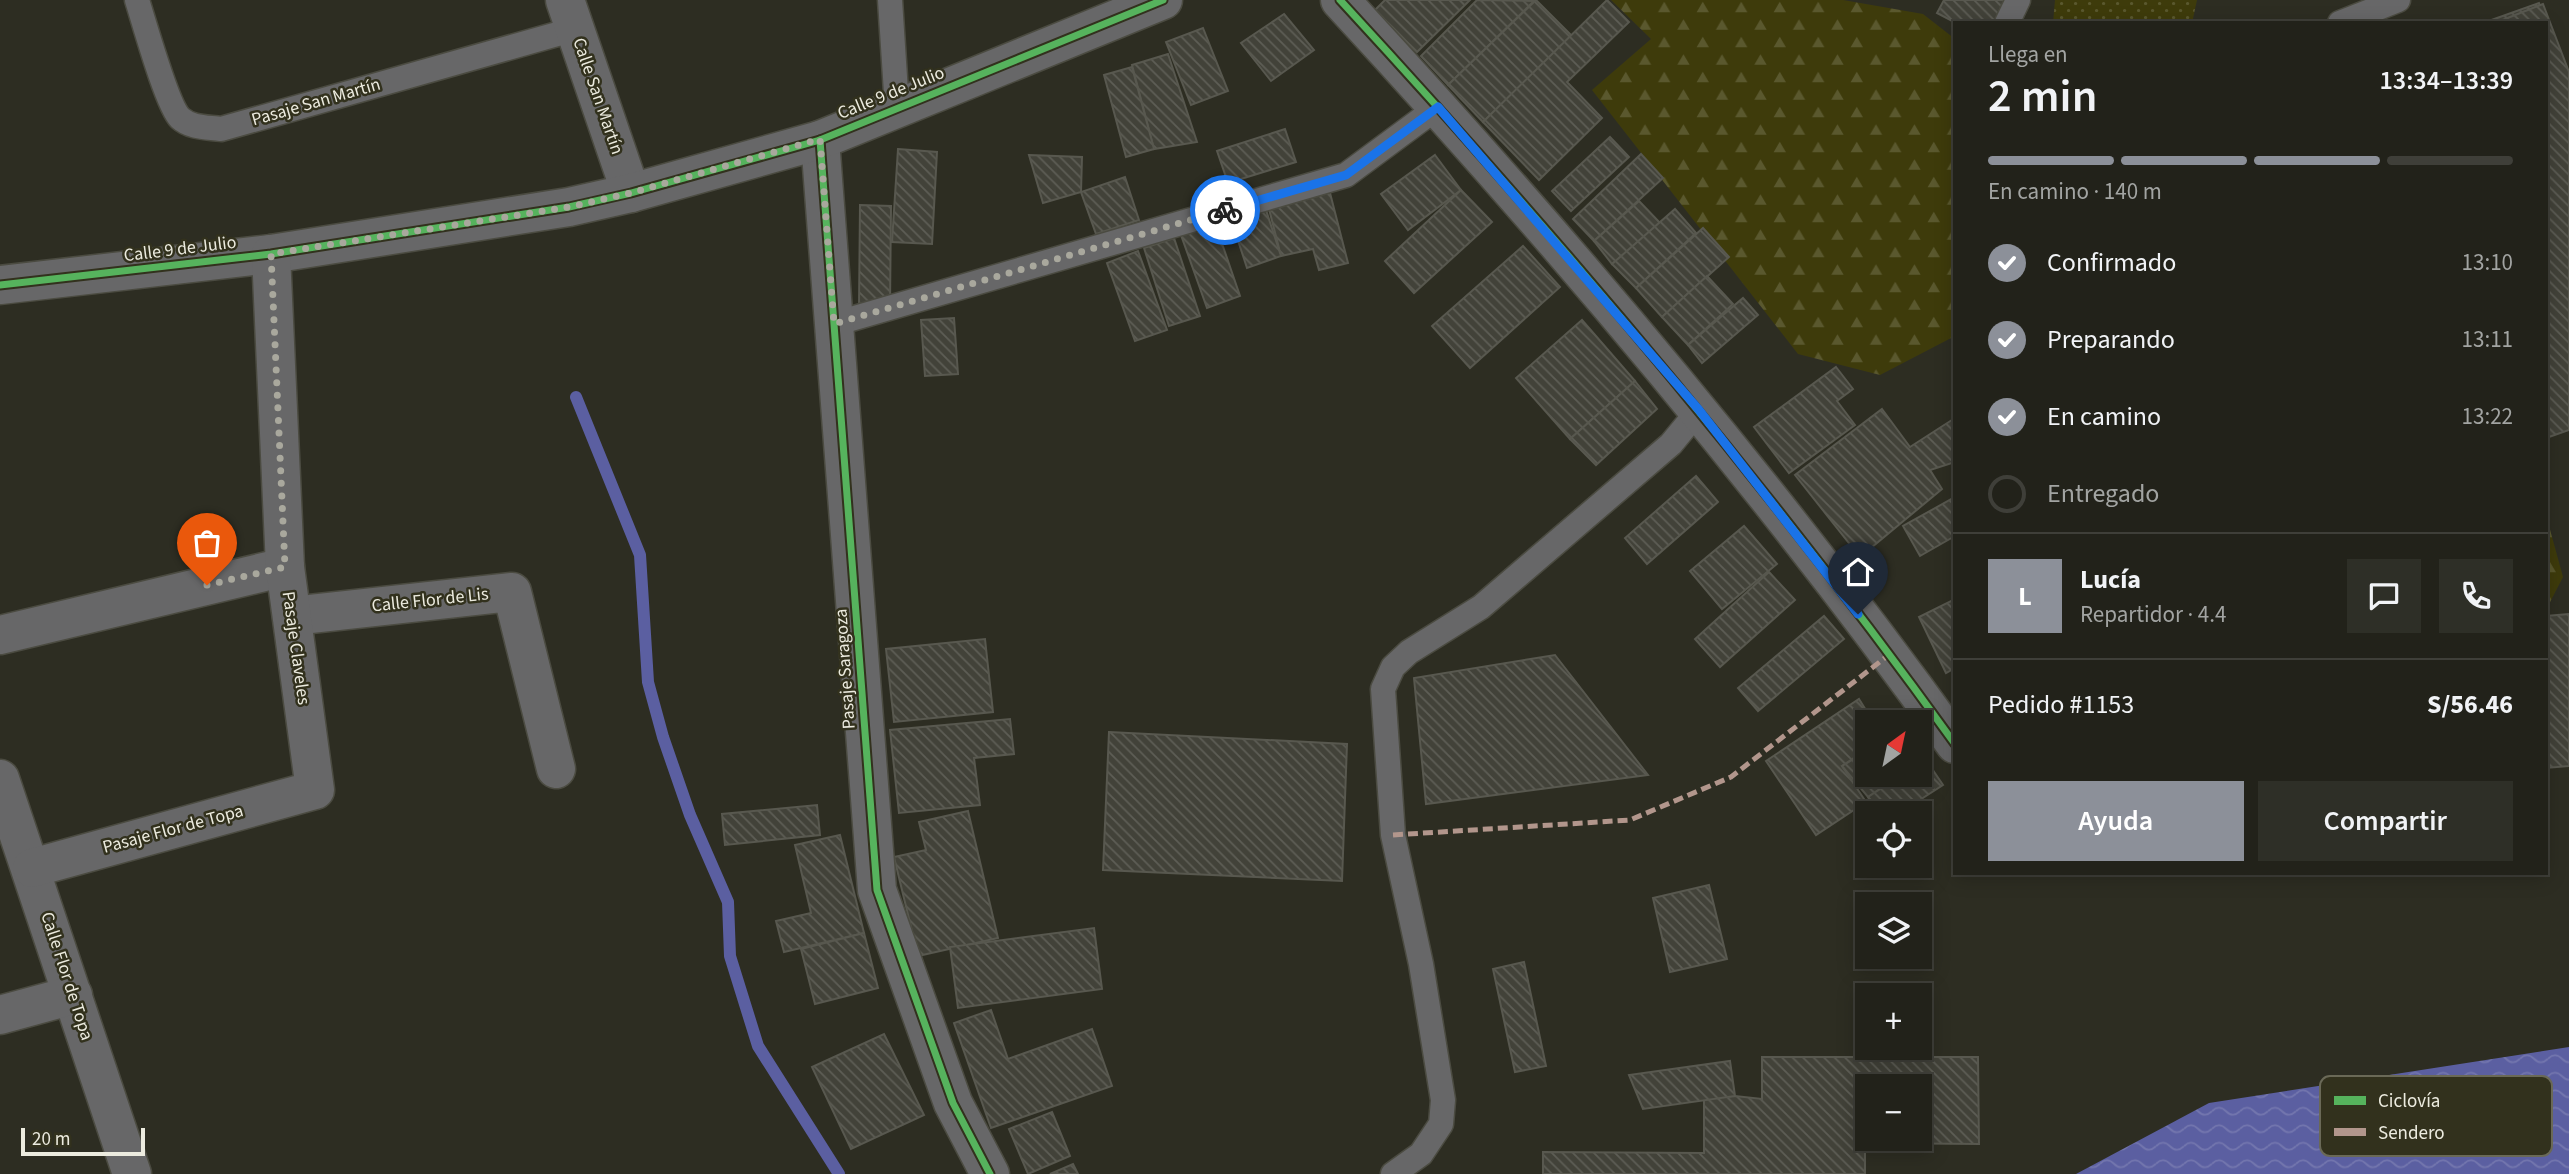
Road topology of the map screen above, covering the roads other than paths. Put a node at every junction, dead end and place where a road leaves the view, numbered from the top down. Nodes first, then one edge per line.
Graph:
1 (137, 0) edge
2 (890, 0) edge
3 (1163, 0) edge
4 (1340, 0) edge
5 (2018, 0) edge
6 (2398, 0) edge
7 (570, 15) edge
8 (2008, 21) edge
9 (2345, 21) edge
10 (1438, 107) junction
11 (897, 108) junction
12 (820, 139) junction
13 (631, 193) junction
14 (271, 254) junction
15 (0, 285) edge
16 (834, 324) junction
17 (1699, 410) junction
18 (285, 567) junction
19 (292, 616) junction
20 (0, 635) edge
21 (1953, 741) edge
22 (556, 769) dead end
23 (0, 779) edge
24 (315, 790) joint
25 (32, 868) junction
26 (73, 995) junction
27 (0, 1015) edge
28 (132, 1174) edge
29 (990, 1174) edge
30 (1393, 1174) edge

1 - 7 lane, Pasaje San Martín
2 - 11 lane
3 - 11 street, Calle 9 de Julio
4 - 10 street
5 - 8 lane
6 - 9 lane
7 - 13 street, Calle San Martín
10 - 16 lane
10 - 17 street
11 - 12 street, Calle 9 de Julio
12 - 13 street, Calle 9 de Julio
12 - 16 street, Pasaje Saragoza
13 - 14 street, Calle 9 de Julio
14 - 15 street, Calle 9 de Julio
14 - 18 street, Pasaje Claveles
16 - 29 street, Pasaje Saragoza
17 - 21 street
17 - 30 lane
18 - 19 street, Pasaje Claveles
18 - 20 street
19 - 22 street, Calle Flor de Lis
19 - 24 street, Pasaje Claveles
23 - 25 street, Calle Flor de Topa
24 - 25 street, Pasaje Flor de Topa
25 - 26 street, Calle Flor de Topa
26 - 27 street
26 - 28 street, Calle Flor de Topa

